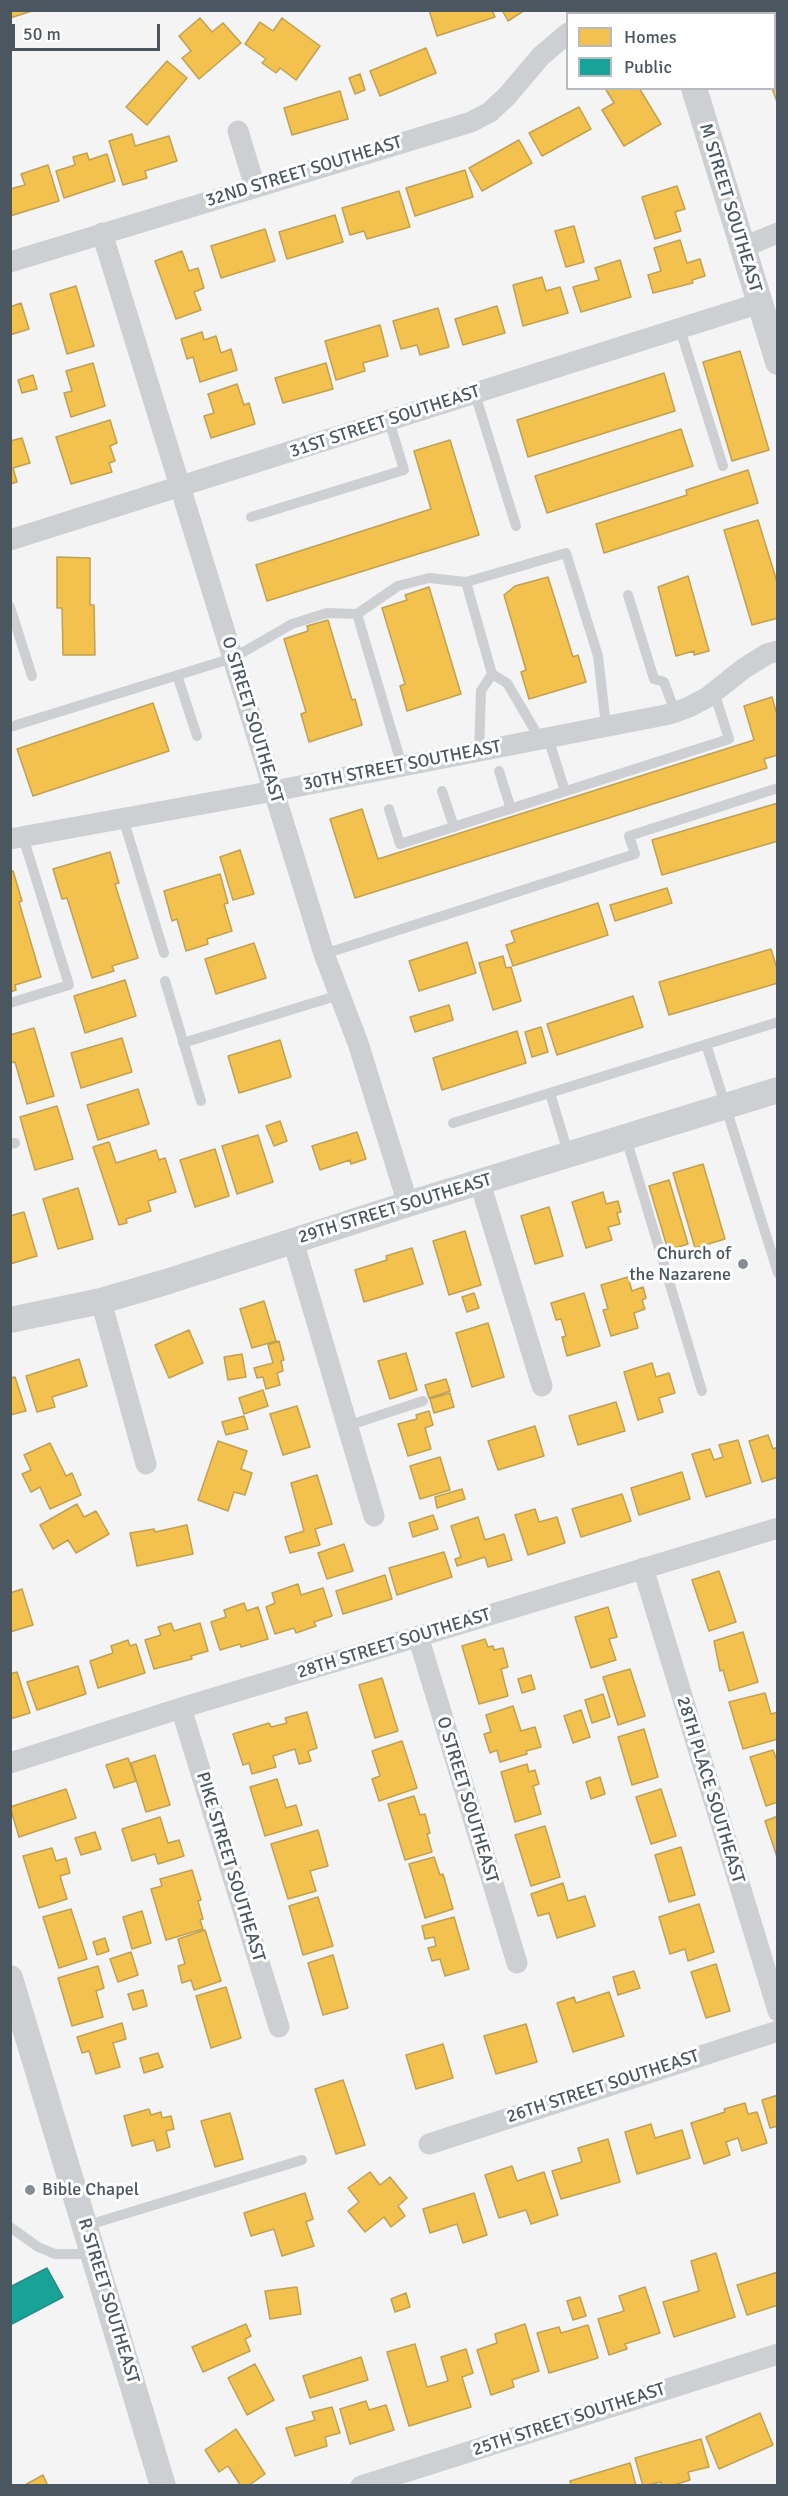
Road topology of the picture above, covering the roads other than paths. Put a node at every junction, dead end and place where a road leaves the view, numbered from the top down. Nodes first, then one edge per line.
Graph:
1 (566, 34) edge
2 (695, 90) edge
3 (238, 131) dead end
4 (255, 187) junction
5 (102, 233) junction
6 (777, 233) edge
7 (743, 248) junction
8 (10, 262) edge
9 (760, 303) junction
10 (680, 328) junction
11 (777, 362) edge
12 (475, 394) junction
13 (389, 421) junction
14 (723, 466) dead end
15 (180, 488) junction
16 (251, 517) dead end
17 (516, 526) dead end
18 (10, 540) edge
19 (466, 582) junction
20 (628, 595) dead end
21 (10, 607) edge
22 (357, 614) junction
23 (777, 651) edge
24 (233, 658) junction
25 (492, 674) junction
26 (177, 675) junction
27 (32, 676) dead end
28 (714, 692) junction
29 (675, 712) junction
30 (606, 726) junction
31 (10, 727) edge
32 (197, 736) dead end
33 (544, 738) junction
34 (479, 751) junction
35 (402, 766) junction
36 (499, 771) dead end
37 (777, 788) edge
38 (274, 791) junction
39 (442, 791) dead end
40 (565, 791) junction
41 (389, 809) dead end
42 (511, 809) junction
43 (123, 819) junction
44 (454, 827) junction
45 (16, 838) edge
46 (164, 953) dead end
47 (324, 954) junction
48 (165, 981) dead end
49 (339, 995) junction
50 (10, 1003) edge
51 (777, 1022) edge
52 (183, 1042) junction
53 (706, 1044) junction
54 (777, 1090) edge
55 (550, 1093) junction
56 (201, 1101) dead end
57 (726, 1107) junction
58 (453, 1123) dead end
59 (626, 1138) junction
60 (569, 1156) junction
61 (480, 1183) junction
62 (408, 1204) junction
63 (292, 1241) junction
64 (777, 1273) edge
65 (101, 1301) junction
66 (10, 1320) edge
67 (542, 1386) dead end
68 (702, 1391) dead end
69 (423, 1401) dead end
70 (347, 1426) junction
71 (146, 1464) dead end
72 (374, 1516) dead end
73 (777, 1527) edge
74 (643, 1568) junction
75 (418, 1636) junction
76 (181, 1708) junction
77 (10, 1763) edge
78 (517, 1963) dead end
79 (10, 1978) edge
80 (777, 2011) edge
81 (279, 2026) dead end
82 (777, 2031) edge
83 (429, 2144) dead end
84 (302, 2160) dead end
85 (85, 2226) junction
86 (10, 2227) edge
87 (93, 2254) junction
88 (777, 2354) edge
89 (163, 2486) edge
90 (362, 2486) edge

1 - 4 street, 32ND STREET SOUTHEAST
2 - 7 street, M STREET SOUTHEAST
3 - 4 street
4 - 5 street, 32ND STREET SOUTHEAST
5 - 8 street, 32ND STREET SOUTHEAST
5 - 15 street, O STREET SOUTHEAST
6 - 7 street
7 - 9 street, M STREET SOUTHEAST
9 - 10 street, 31ST STREET SOUTHEAST
9 - 11 street, M STREET SOUTHEAST
10 - 12 street, 31ST STREET SOUTHEAST
10 - 14 lane
12 - 13 street, 31ST STREET SOUTHEAST
12 - 17 lane
13 - 15 street, 31ST STREET SOUTHEAST
13 - 16 lane
15 - 18 street, 31ST STREET SOUTHEAST
15 - 24 street, O STREET SOUTHEAST
19 - 22 lane
19 - 25 lane
19 - 30 lane
20 - 29 lane
21 - 27 lane
22 - 24 lane
22 - 35 lane
23 - 28 street, 30TH STREET SOUTHEAST
24 - 26 lane
24 - 38 street, O STREET SOUTHEAST
25 - 33 lane
25 - 34 lane
26 - 31 lane
26 - 32 lane
28 - 29 street, 30TH STREET SOUTHEAST
28 - 40 lane
29 - 30 street, 30TH STREET SOUTHEAST
30 - 33 street, 30TH STREET SOUTHEAST
33 - 34 street, 30TH STREET SOUTHEAST
33 - 40 lane
34 - 35 street, 30TH STREET SOUTHEAST
35 - 38 street, 30TH STREET SOUTHEAST
36 - 42 lane
37 - 47 lane
38 - 43 street, 30TH STREET SOUTHEAST
38 - 47 street, O STREET SOUTHEAST
39 - 44 lane
40 - 42 lane
41 - 44 lane
42 - 44 lane
43 - 45 street, 30TH STREET SOUTHEAST
43 - 46 lane
45 - 50 lane
47 - 49 street, O STREET SOUTHEAST
48 - 52 lane
49 - 52 lane
49 - 62 street, O STREET SOUTHEAST
51 - 53 lane
52 - 56 lane
53 - 55 lane
53 - 57 lane
54 - 57 street, 29TH STREET SOUTHEAST
55 - 58 lane
55 - 60 lane
57 - 59 street, 29TH STREET SOUTHEAST
57 - 64 lane
59 - 60 street, 29TH STREET SOUTHEAST
59 - 68 lane
60 - 61 street, 29TH STREET SOUTHEAST
61 - 62 street, 29TH STREET SOUTHEAST
61 - 67 street
62 - 63 street, 29TH STREET SOUTHEAST
63 - 65 street, 29TH STREET SOUTHEAST
63 - 70 street
65 - 66 street, 29TH STREET SOUTHEAST
65 - 71 street
69 - 70 lane
70 - 72 street
73 - 74 street, 28TH STREET SOUTHEAST
74 - 75 street, 28TH STREET SOUTHEAST
74 - 80 street, 28TH PLACE SOUTHEAST
75 - 76 street, 28TH STREET SOUTHEAST
75 - 78 street, O STREET SOUTHEAST
76 - 77 street, 28TH STREET SOUTHEAST
76 - 81 street, PIKE STREET SOUTHEAST
79 - 85 street, R STREET SOUTHEAST
82 - 83 street, 26TH STREET SOUTHEAST
84 - 85 lane
85 - 87 street, R STREET SOUTHEAST
86 - 87 lane
87 - 89 street, R STREET SOUTHEAST
88 - 90 street, 25TH STREET SOUTHEAST

